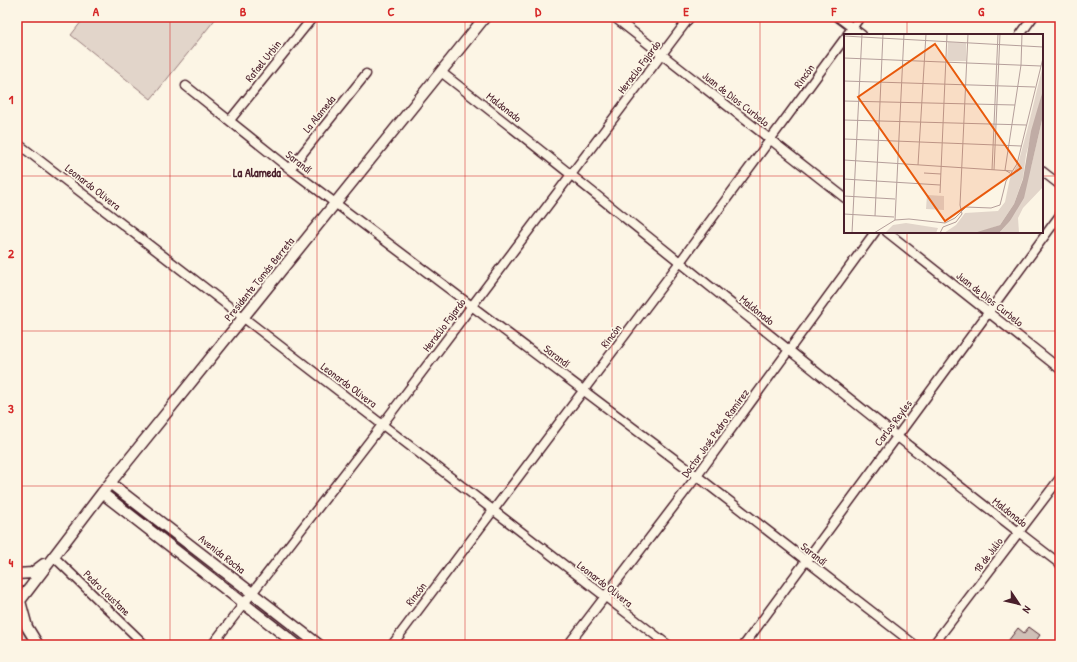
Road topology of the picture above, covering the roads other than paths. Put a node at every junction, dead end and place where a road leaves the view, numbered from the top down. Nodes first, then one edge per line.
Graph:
1 (313, 17) edge
2 (485, 17) edge
3 (614, 17) edge
4 (690, 17) edge
5 (838, 17) edge
6 (860, 17) edge
7 (1033, 17) edge
8 (852, 28) junction
9 (848, 34) edge
10 (861, 34) edge
11 (1021, 34) edge
12 (844, 39) edge
13 (662, 54) junction
14 (441, 72) junction
15 (366, 74) dead end
16 (186, 86) dead end
17 (230, 120) junction
18 (771, 140) junction
19 (17, 143) edge
20 (290, 169) junction
21 (1043, 173) edge
22 (572, 174) junction
23 (1060, 185) edge
24 (844, 197) edge
25 (335, 204) junction
26 (1060, 215) edge
27 (874, 233) edge
28 (888, 233) edge
29 (680, 262) junction
30 (472, 306) junction
31 (988, 312) junction
32 (243, 318) junction
33 (790, 350) junction
34 (1060, 369) edge
35 (583, 390) junction
36 (382, 424) junction
37 (897, 436) junction
38 (697, 476) junction
39 (1060, 478) edge
40 (110, 483) junction
41 (102, 493) junction
42 (493, 510) junction
43 (1018, 532) junction
44 (53, 556) junction
45 (805, 561) junction
46 (1060, 564) edge
47 (17, 574) edge
48 (17, 590) edge
49 (253, 593) junction
50 (603, 597) junction
51 (19, 602) junction
52 (245, 604) junction
53 (38, 645) edge
54 (145, 645) edge
55 (212, 645) edge
56 (297, 645) edge
57 (319, 645) edge
58 (392, 645) edge
59 (568, 645) edge
60 (668, 645) edge
61 (744, 645) edge
62 (915, 645) edge
63 (933, 645) edge

1 - 17 street, Rafael Urbin
2 - 14 street, Presidente Tomás Berreta
3 - 13 street, Juan de Dios Curbelo
4 - 13 street, Heraclio Fajardo
5 - 8 street
6 - 8 street
7 - 11 street
8 - 9 street
8 - 10 street
12 - 18 street, Rincón
13 - 18 street, Juan de Dios Curbelo
13 - 22 street, Heraclio Fajardo
14 - 22 street, Maldonado
14 - 25 street, Presidente Tomás Berreta
15 - 20 street, La Alameda
16 - 17 street, Sarandí
17 - 20 street, Sarandí
18 - 24 street, Juan de Dios Curbelo
18 - 29 street, Rincón
19 - 32 street, Leonardo Olivera
20 - 25 street, Sarandí
21 - 23 street
22 - 29 street, Maldonado
22 - 30 street, Heraclio Fajardo
25 - 30 street, Sarandí
25 - 32 street, Presidente Tomás Berreta
26 - 31 street, Carlos Reyles
27 - 33 street, Doctor José Pedro Ramírez
28 - 31 street, Juan de Dios Curbelo
29 - 33 street, Maldonado
29 - 35 street, Rincón
30 - 35 street, Sarandí
30 - 36 street, Heraclio Fajardo
31 - 34 street, Juan de Dios Curbelo
31 - 37 street, Carlos Reyles
32 - 36 street, Leonardo Olivera
32 - 40 street, Presidente Tomás Berreta
33 - 37 street, Maldonado
33 - 38 street, Doctor José Pedro Ramírez
35 - 38 street, Sarandí
35 - 42 street, Rincón
36 - 42 street, Leonardo Olivera
36 - 49 street, Heraclio Fajardo
37 - 43 street, Maldonado
37 - 45 street, Carlos Reyles
38 - 45 street, Sarandí
38 - 50 street, Doctor José Pedro Ramírez
39 - 43 street, 18 de Julio
40 - 41 street, Presidente Tomás Berreta
40 - 49 street, Avenida Rocha
41 - 44 street, Presidente Tomás Berreta
41 - 52 street
42 - 50 street, Leonardo Olivera
42 - 58 street, Rincón
43 - 46 street, Maldonado
43 - 63 street, 18 de Julio
44 - 47 street, Presidente Tomás Berreta
44 - 51 street, Presidente Tomás Berreta
44 - 54 street, Pedro Loustane
45 - 61 street, Carlos Reyles
45 - 62 street, Sarandí
48 - 51 street
49 - 52 street, Heraclio Fajardo
49 - 57 street, Avenida Rocha
50 - 59 street, Doctor José Pedro Ramírez
50 - 60 street, Leonardo Olivera
51 - 53 street
52 - 55 street, Heraclio Fajardo
52 - 56 street

